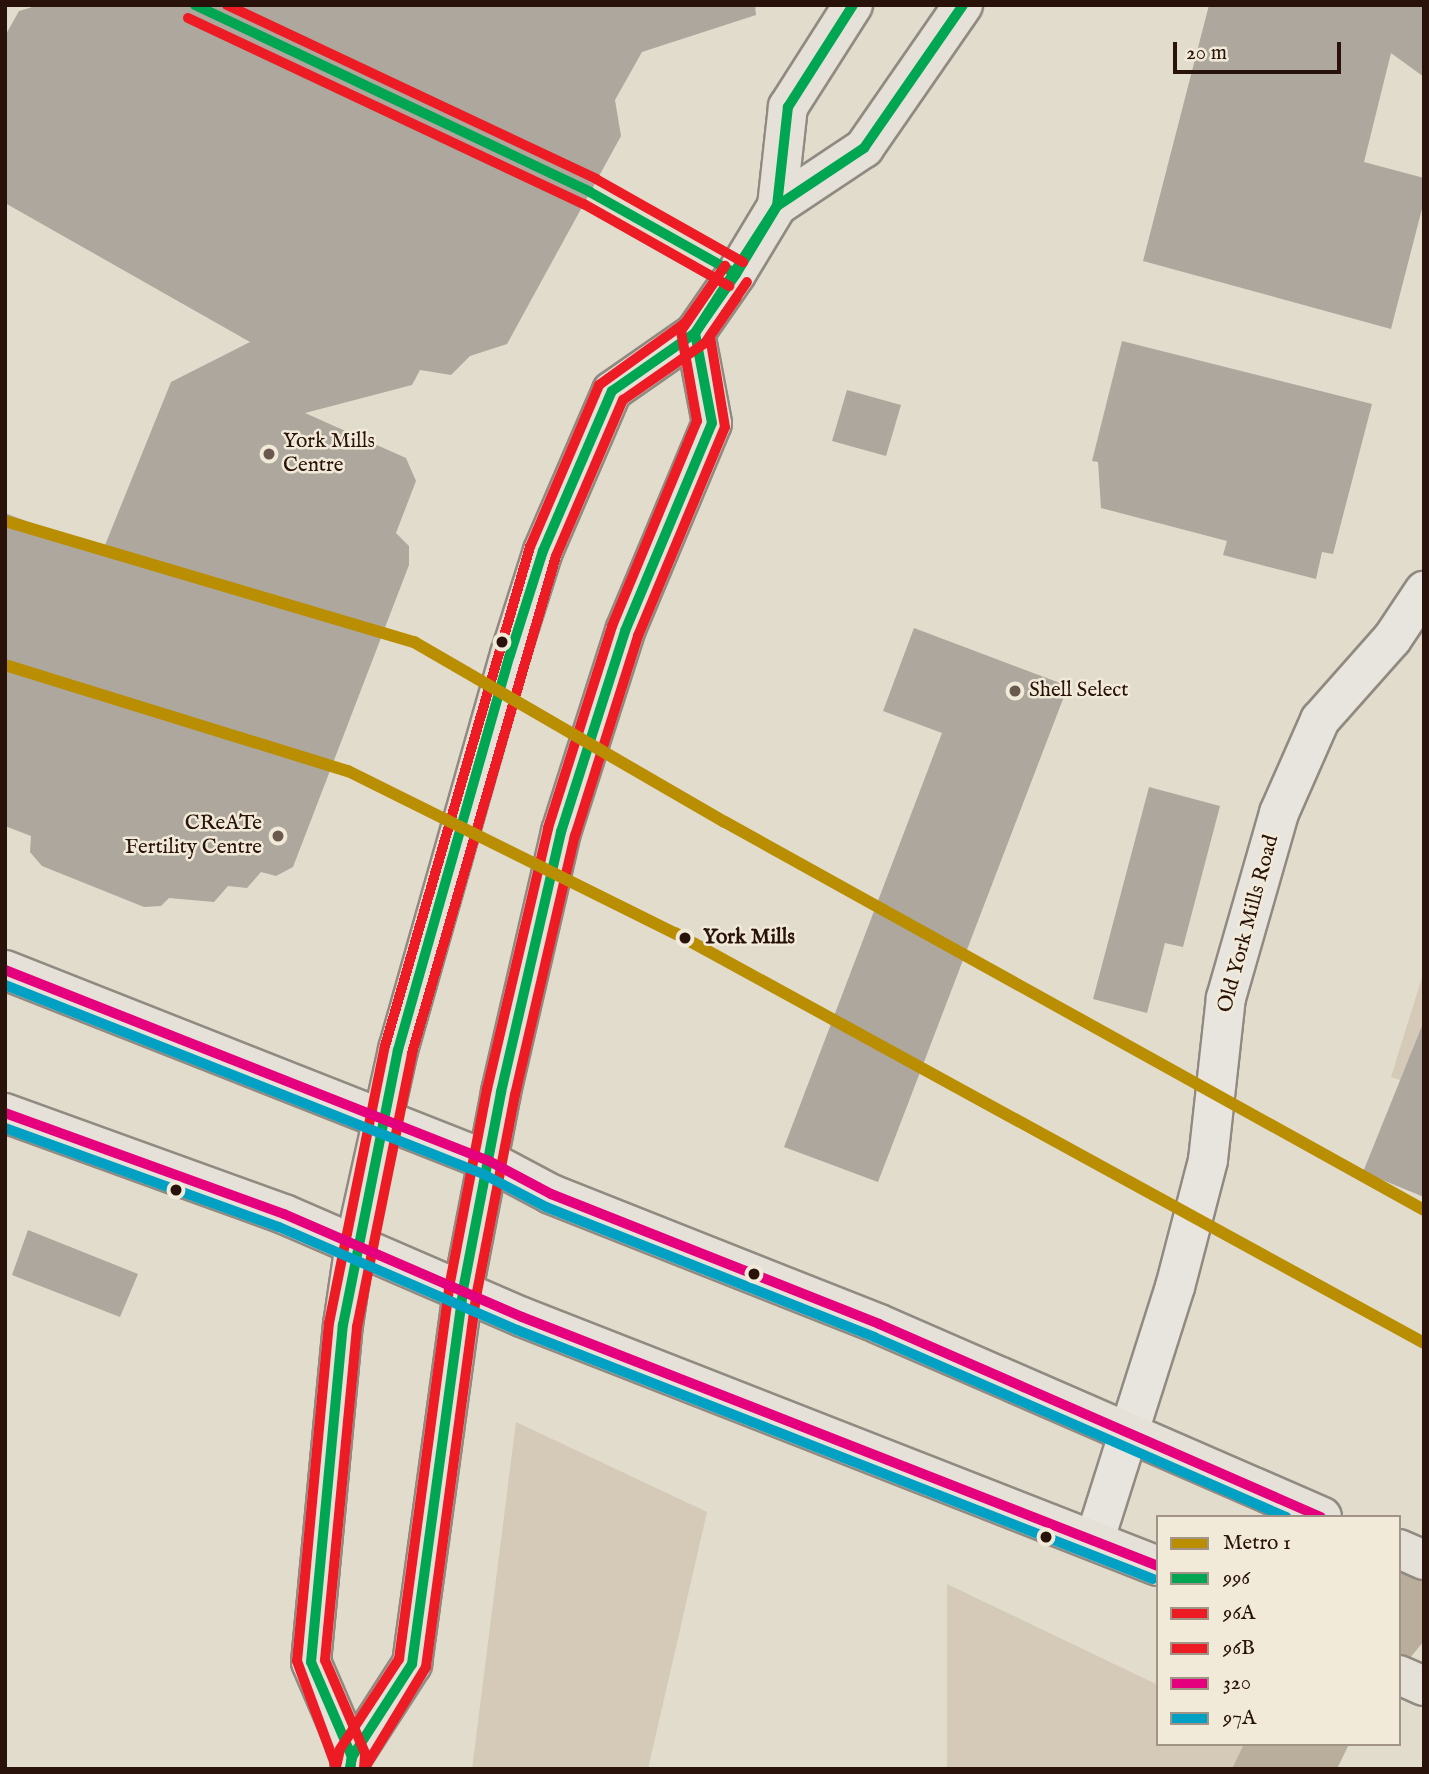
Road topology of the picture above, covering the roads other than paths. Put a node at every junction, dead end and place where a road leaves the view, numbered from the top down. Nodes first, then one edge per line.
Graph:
1 (853, 5) edge
2 (963, 5) edge
3 (777, 206) junction
4 (695, 333) junction
5 (1424, 591) edge
6 (5, 970) edge
7 (5, 1113) edge
8 (382, 1117) junction
9 (489, 1161) junction
10 (355, 1244) junction
11 (463, 1290) junction
12 (1128, 1431) junction
13 (1312, 1512) edge
14 (1095, 1539) junction
15 (1401, 1550) edge
16 (1424, 1560) edge
17 (1156, 1565) edge
18 (1401, 1676) edge
19 (1424, 1686) edge
20 (351, 1763) edge

1 - 3 main road
2 - 3 main road
3 - 4 main road
4 - 8 main road
4 - 9 main road
5 - 12 street, Old York Mills Road
6 - 8 main road
7 - 10 main road
8 - 9 main road
8 - 10 main road
9 - 11 main road
9 - 12 main road
10 - 11 main road
10 - 20 main road
11 - 14 main road
11 - 20 main road
12 - 13 main road
12 - 14 street, Old York Mills Road
14 - 17 main road
15 - 16 main road
18 - 19 main road

